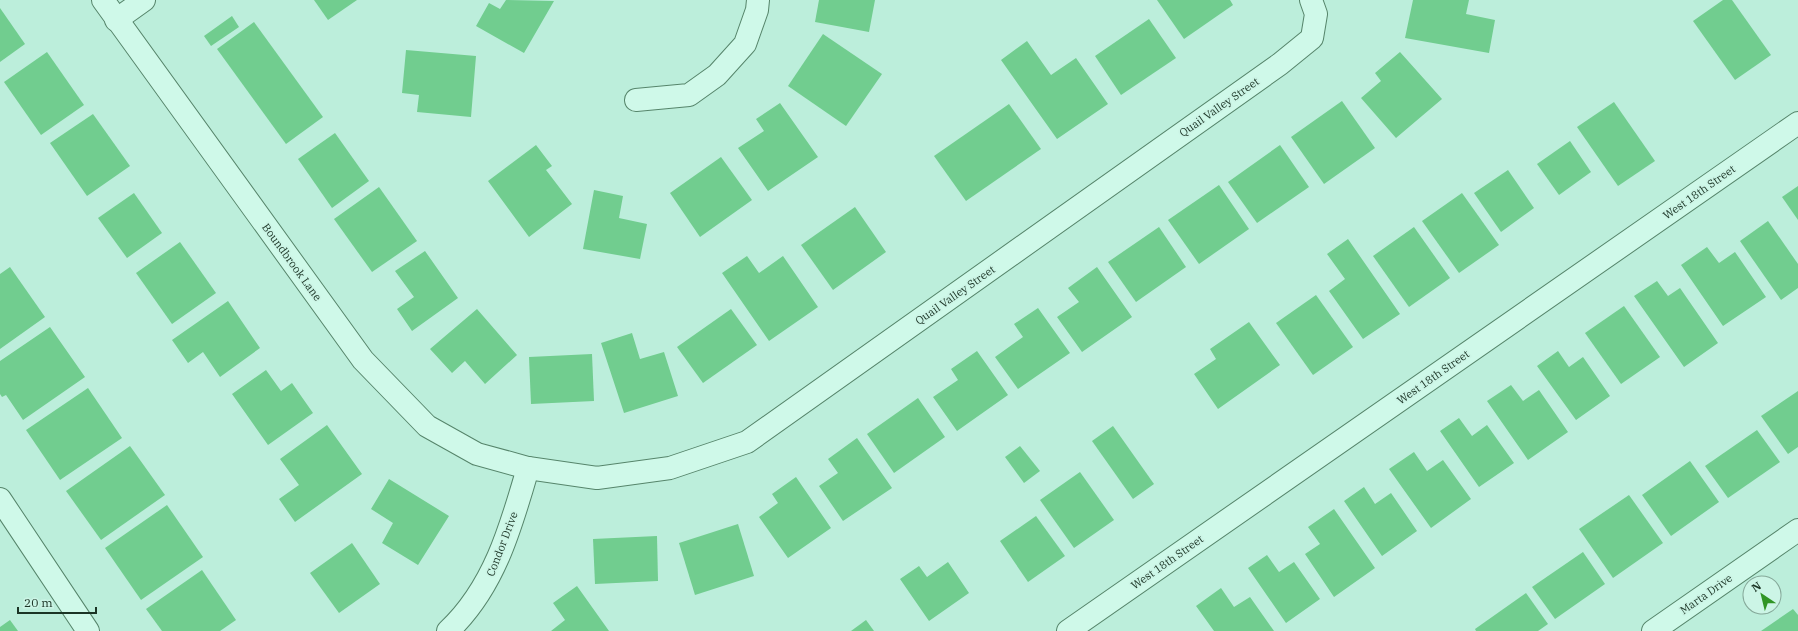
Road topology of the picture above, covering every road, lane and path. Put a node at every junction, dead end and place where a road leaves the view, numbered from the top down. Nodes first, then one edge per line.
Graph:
1 (102, 0) edge
2 (144, 0) edge
3 (758, 0) edge
4 (1310, 0) edge
5 (116, 20) junction
6 (636, 100) dead end
7 (1798, 123) edge
8 (528, 468) junction
9 (0, 499) edge
10 (1798, 530) edge
11 (88, 631) edge
12 (448, 631) edge
13 (1068, 631) edge
14 (1653, 631) edge

1 - 5 street, Boundbrook Lane
2 - 5 street
3 - 6 street
4 - 8 street, Quail Valley Street
5 - 8 street, Boundbrook Lane
7 - 13 street, West 18th Street
8 - 12 street, Condor Drive
9 - 11 street
10 - 14 street, Marta Drive

